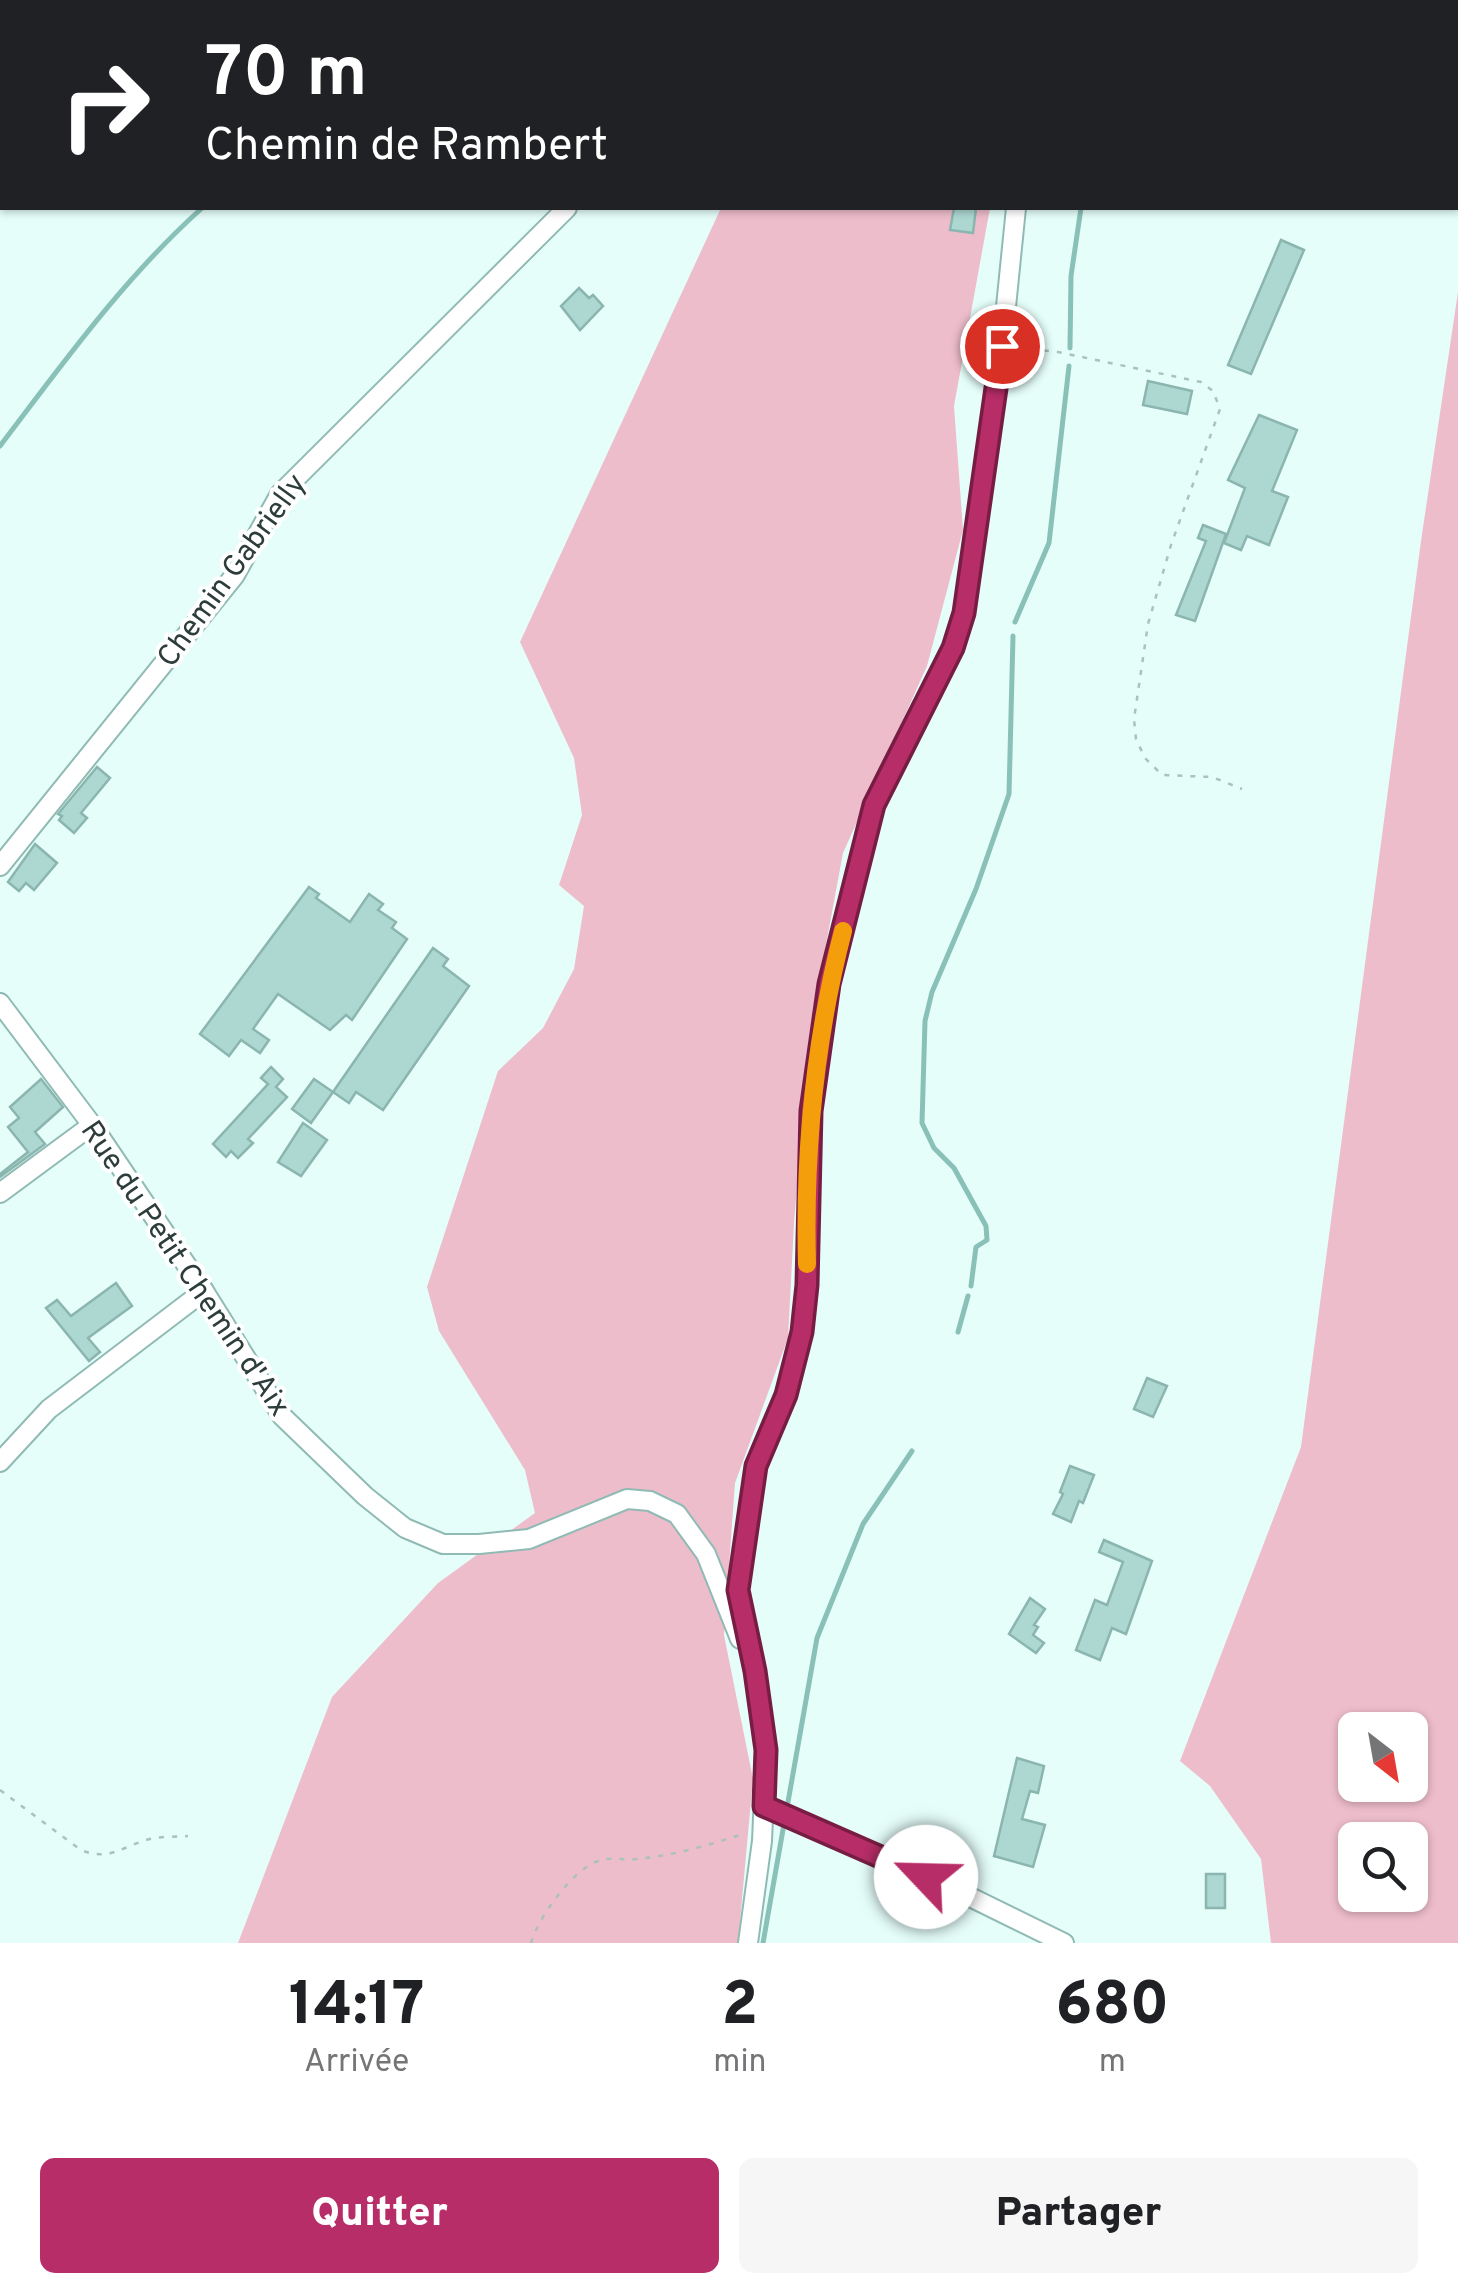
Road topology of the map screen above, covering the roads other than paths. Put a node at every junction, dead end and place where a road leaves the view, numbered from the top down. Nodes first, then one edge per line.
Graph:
1 (565, 210) edge
2 (1016, 210) edge
3 (0, 866) edge
4 (0, 1003) edge
5 (92, 1125) junction
6 (0, 1193) edge
7 (204, 1290) junction
8 (0, 1462) edge
9 (755, 1671) junction
10 (764, 1806) junction
11 (748, 1943) edge
12 (1064, 1943) edge

1 - 3 street, Chemin Gabrielly
2 - 9 street
4 - 5 street, Rue du Petit Chemin d'Aix
5 - 6 street
5 - 7 street, Rue du Petit Chemin d'Aix
7 - 8 street
7 - 9 street, Rue du Petit Chemin d'Aix
9 - 10 street
10 - 11 street
10 - 12 street

